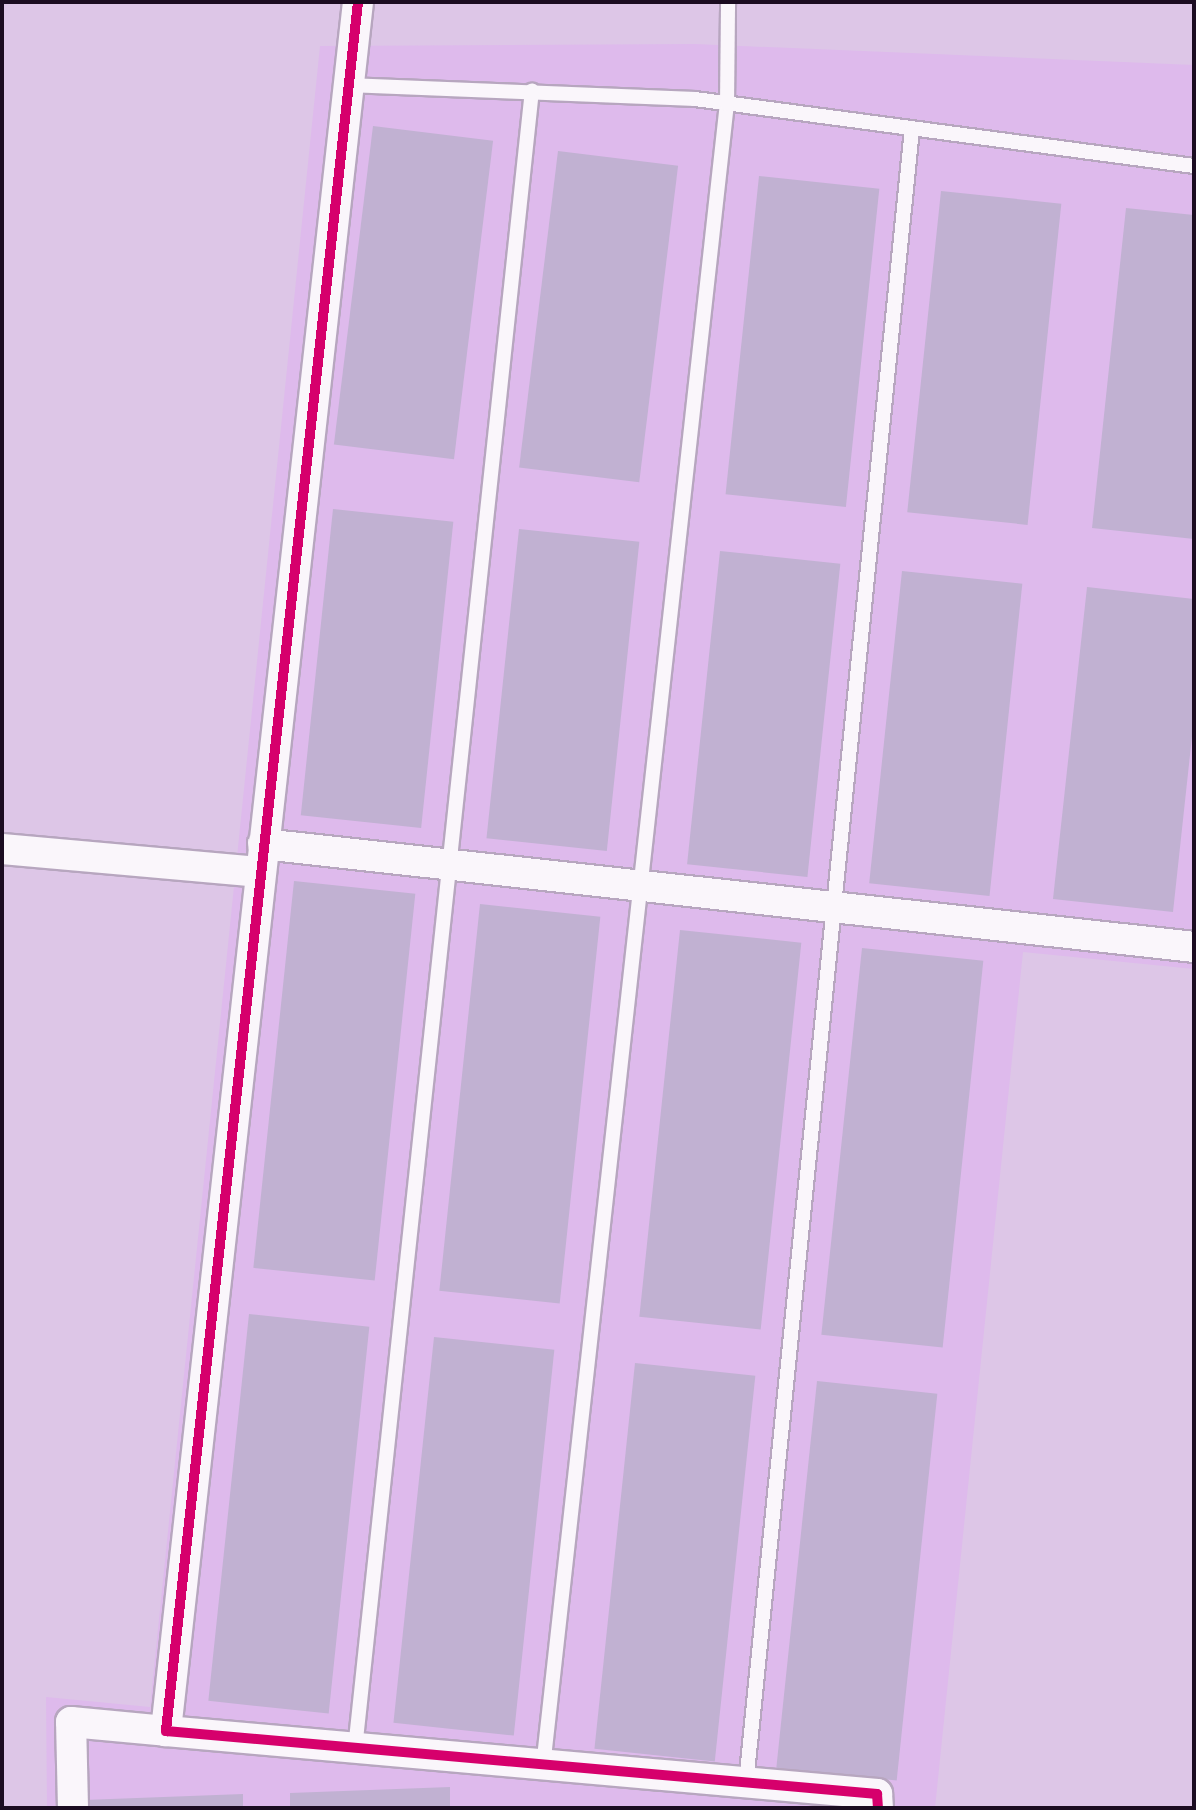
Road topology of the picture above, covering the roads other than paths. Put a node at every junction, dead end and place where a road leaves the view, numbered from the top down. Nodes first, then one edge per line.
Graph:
1 (358, 2) edge
2 (728, 2) edge
3 (348, 85) junction
4 (532, 90) junction
5 (727, 104) junction
6 (912, 129) junction
7 (1194, 166) edge
8 (2, 849) edge
9 (262, 858) junction
10 (449, 864) junction
11 (640, 886) junction
12 (834, 907) junction
13 (1194, 947) edge
14 (166, 1731) junction
15 (355, 1751) junction
16 (543, 1767) junction
17 (746, 1783) junction
18 (73, 1808) edge
19 (878, 1808) edge

1 - 3 street
2 - 5 lane
3 - 4 lane
3 - 9 street
4 - 5 lane
4 - 10 lane
5 - 6 lane
5 - 11 lane
6 - 7 lane
6 - 12 lane
8 - 9 street
9 - 10 street
9 - 14 street
10 - 11 street
10 - 15 lane
11 - 12 street
11 - 16 lane
12 - 13 street
12 - 17 lane
14 - 15 street
14 - 18 street
15 - 16 street
16 - 17 street
17 - 19 street

